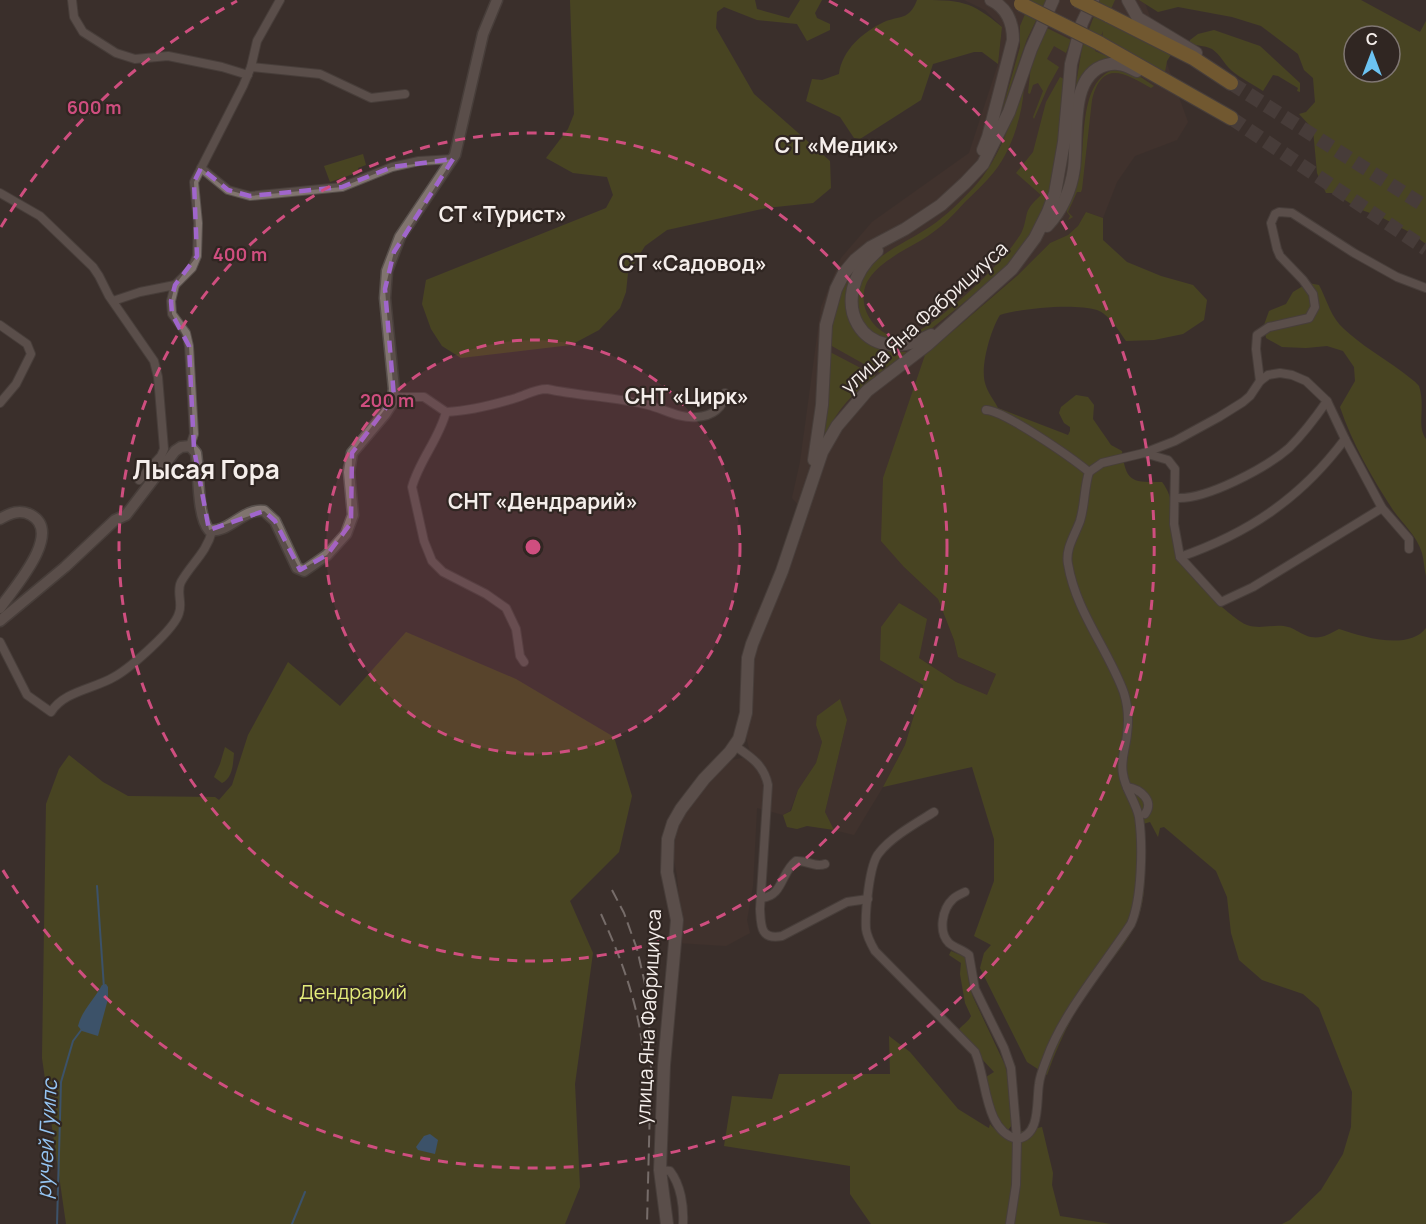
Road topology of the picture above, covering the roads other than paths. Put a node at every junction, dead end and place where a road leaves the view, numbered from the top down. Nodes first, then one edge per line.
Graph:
1 (72, 0) edge
2 (280, 0) edge
3 (497, 0) edge
4 (991, 0) edge
5 (1053, 0) edge
6 (1077, 0) edge
7 (1093, 0) edge
8 (1128, 0) edge
9 (1015, 2) edge
10 (250, 71) junction
11 (1231, 83) joint
12 (405, 94) dead end
13 (1231, 118) joint
14 (453, 159) junction
15 (201, 168) junction
16 (955, 192) junction
17 (0, 193) edge
18 (905, 229) junction
19 (1035, 238) junction
20 (175, 285) junction
21 (1426, 288) edge
22 (113, 301) junction
23 (951, 324) junction
24 (0, 325) edge
25 (1260, 381) junction
26 (725, 393) dead end
27 (394, 397) junction
28 (1327, 401) junction
29 (0, 403) edge
30 (986, 410) dead end
31 (446, 412) junction
32 (1345, 439) junction
33 (190, 446) junction
34 (1144, 453) junction
35 (1089, 472) junction
36 (139, 480) dead end
37 (810, 485) junction
38 (1176, 498) junction
39 (1382, 508) junction
40 (0, 519) edge
41 (212, 531) junction
42 (1409, 549) dead end
43 (1180, 557) junction
44 (0, 608) edge
45 (0, 621) edge
46 (0, 642) edge
47 (524, 662) dead end
48 (735, 746) junction
49 (1127, 787) junction
50 (934, 812) dead end
51 (1142, 815) junction
52 (825, 864) dead end
53 (965, 892) dead end
54 (762, 898) junction
55 (868, 899) junction
56 (1017, 1139) junction
57 (660, 1170) junction
58 (667, 1224) edge
59 (683, 1224) edge
60 (1010, 1224) edge

1 - 10 street
2 - 10 street
3 - 14 street
4 - 16 main road
5 - 16 main road, улица Яна Фабрициуса
6 - 11 main road, bridge
7 - 19 main road, улица Яна Фабрициуса
8 - 11 main road
9 - 13 main road, bridge
10 - 12 street
10 - 15 street
13 - 19 main road
14 - 15 street
14 - 27 street
15 - 20 street
16 - 18 main road, улица Яна Фабрициуса
17 - 22 street
18 - 23 main road
18 - 37 main road, улица Яна Фабрициуса
19 - 23 main road, улица Яна Фабрициуса
20 - 22 street
20 - 33 street
21 - 25 street
22 - 36 street
23 - 37 main road, улица Яна Фабрициуса
24 - 29 street
25 - 28 street
25 - 34 street
26 - 31 street
27 - 31 street
27 - 41 street
28 - 32 street
28 - 38 street
30 - 35 street
31 - 47 street
32 - 39 street
32 - 43 street
33 - 41 street
33 - 45 street
34 - 35 street
34 - 38 street
35 - 49 street
37 - 48 main road, улица Яна Фабрициуса
38 - 43 street
39 - 42 street
39 - 43 street
40 - 44 street
41 - 46 street
48 - 54 street
48 - 57 main road, улица Яна Фабрициуса
49 - 51 street
49 - 51 street
50 - 55 street
51 - 56 street
52 - 54 street
53 - 56 street
54 - 55 street
55 - 56 street
56 - 60 street
57 - 58 main road, улица Яна Фабрициуса
57 - 59 street

